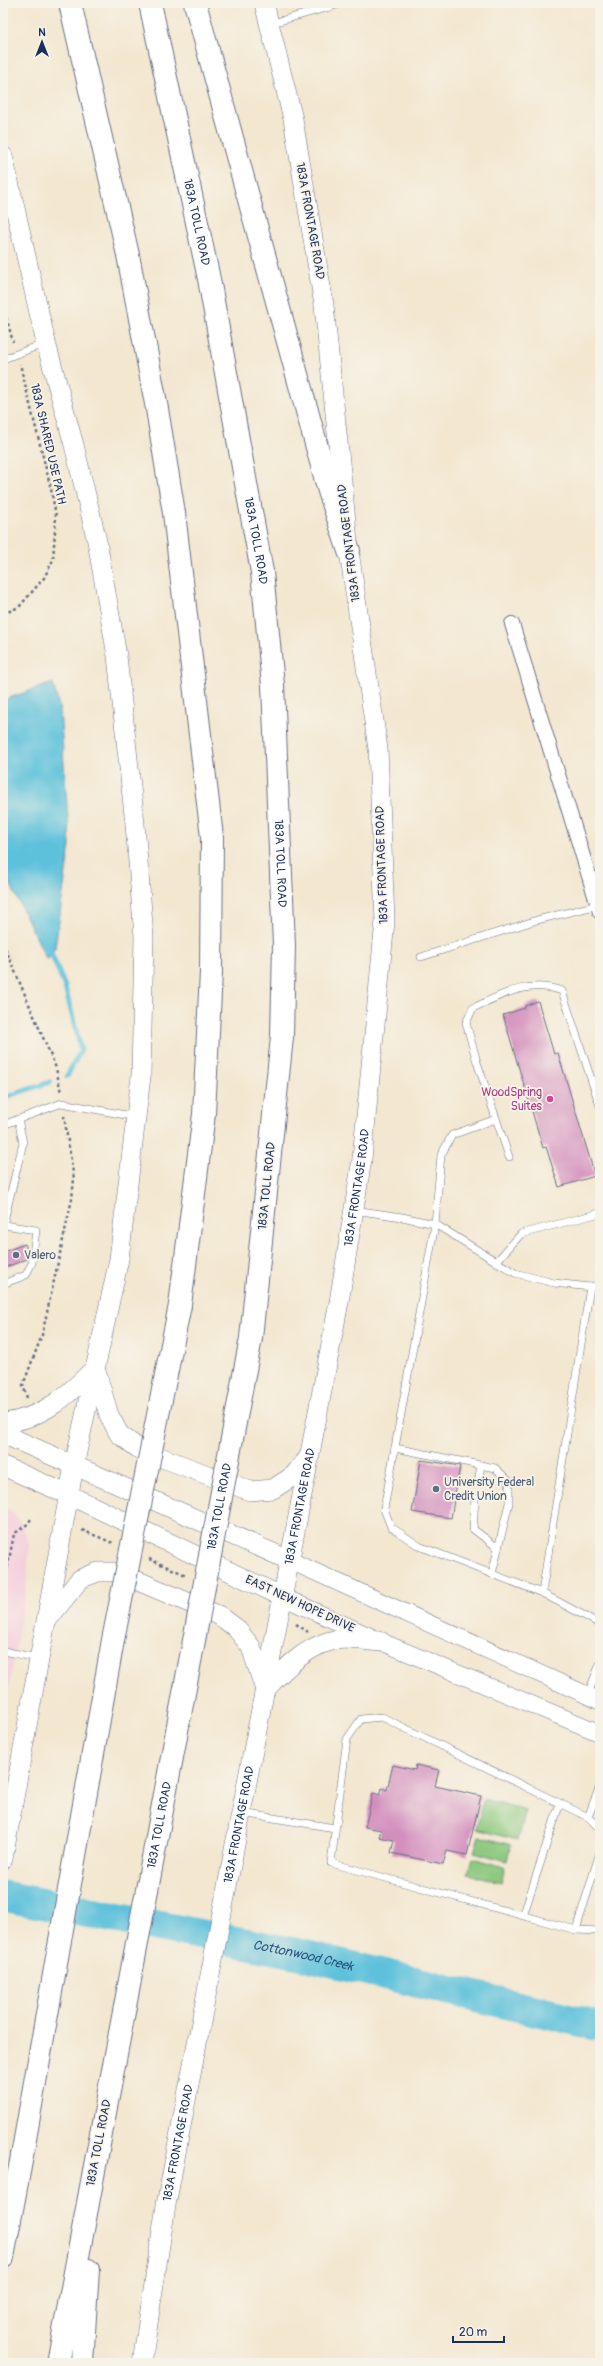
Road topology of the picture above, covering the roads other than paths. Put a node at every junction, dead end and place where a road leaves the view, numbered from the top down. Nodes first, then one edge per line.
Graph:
1 (70, 3) edge
2 (150, 3) edge
3 (195, 3) edge
4 (264, 3) edge
5 (344, 3) edge
6 (269, 24) junction
7 (3, 156) edge
8 (46, 343) junction
9 (3, 359) edge
10 (349, 551) junction
11 (512, 624) dead end
12 (599, 909) edge
13 (421, 957) dead end
14 (600, 1106) edge
15 (136, 1117) junction
16 (18, 1119) junction
17 (496, 1119) junction
18 (3, 1125) edge
19 (509, 1157) dead end
20 (354, 1210) junction
21 (600, 1213) edge
22 (3, 1224) edge
23 (435, 1224) junction
24 (496, 1262) junction
25 (3, 1284) edge
26 (600, 1284) edge
27 (590, 1287) junction
28 (95, 1368) junction
29 (3, 1423) edge
30 (3, 1434) edge
31 (395, 1448) junction
32 (311, 1454) junction
33 (481, 1465) junction
34 (3, 1466) edge
35 (74, 1466) junction
36 (478, 1482) dead end
37 (69, 1495) junction
38 (475, 1498) dead end
39 (498, 1548) junction
40 (291, 1561) junction
41 (492, 1574) junction
42 (542, 1593) junction
43 (284, 1597) junction
44 (45, 1624) junction
45 (600, 1624) edge
46 (382, 1642) junction
47 (3, 1651) edge
48 (38, 1658) junction
49 (600, 1664) edge
50 (265, 1690) junction
51 (594, 1698) edge
52 (600, 1733) edge
53 (600, 1786) edge
54 (560, 1803) junction
55 (240, 1813) junction
56 (588, 1817) junction
57 (335, 1828) junction
58 (600, 1829) edge
59 (600, 1852) edge
60 (3, 1859) edge
61 (523, 1916) junction
62 (576, 1930) junction
63 (600, 1931) edge
64 (94, 2171) junction
65 (3, 2257) edge
66 (58, 2363) edge
67 (82, 2363) edge
68 (142, 2363) edge

1 - 65 highway, bridge
2 - 64 highway, 183A TOLL ROAD, bridge
3 - 10 highway
4 - 6 main road, 183A FRONTAGE ROAD
5 - 6 lane
6 - 10 main road, 183A FRONTAGE ROAD
7 - 8 main road
8 - 9 lane
8 - 15 main road
10 - 20 main road, 183A FRONTAGE ROAD
11 - 12 street
12 - 13 lane
14 - 17 lane
15 - 16 lane
15 - 28 main road
16 - 18 lane
16 - 22 lane
17 - 19 lane
17 - 23 lane
20 - 23 lane
20 - 32 main road, 183A FRONTAGE ROAD
21 - 24 lane
22 - 25 lane
23 - 24 lane
23 - 31 lane
24 - 27 lane
26 - 27 lane
27 - 42 lane
28 - 29 main road
28 - 32 main road
28 - 35 main road
30 - 35 main road
31 - 33 lane
31 - 41 lane
32 - 40 main road, 183A FRONTAGE ROAD
33 - 36 lane
33 - 39 lane
34 - 37 main road, EAST NEW HOPE DRIVE
35 - 37 main road
35 - 40 main road
37 - 43 main road, EAST NEW HOPE DRIVE
37 - 44 main road
38 - 39 lane
39 - 41 lane
40 - 43 main road, 183A FRONTAGE ROAD
40 - 51 street
41 - 42 lane
42 - 45 lane
43 - 46 street, EAST NEW HOPE DRIVE
43 - 50 main road, 183A FRONTAGE ROAD
44 - 48 main road
44 - 50 main road
46 - 50 main road
46 - 52 street, EAST NEW HOPE DRIVE
47 - 48 lane
48 - 60 main road
49 - 51 lane
50 - 55 main road, 183A FRONTAGE ROAD
53 - 56 lane
54 - 56 lane
54 - 57 lane
54 - 61 lane
55 - 57 lane
55 - 68 main road, 183A FRONTAGE ROAD
56 - 58 lane
57 - 61 lane
59 - 62 lane
61 - 62 lane
62 - 63 lane
64 - 66 highway, 183A TOLL ROAD
64 - 67 highway

